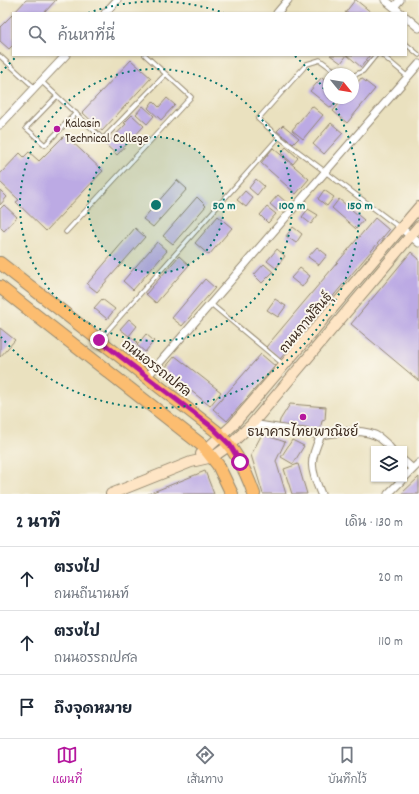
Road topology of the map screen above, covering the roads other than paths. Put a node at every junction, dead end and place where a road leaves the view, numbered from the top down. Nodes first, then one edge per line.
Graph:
1 (117, 0) edge
2 (288, 0) edge
3 (385, 0) edge
4 (400, 0) edge
5 (394, 7) junction
6 (106, 12) edge
7 (278, 12) edge
8 (400, 12) edge
9 (407, 18) edge
10 (419, 28) edge
11 (407, 45) edge
12 (419, 55) edge
13 (0, 56) edge
14 (65, 56) edge
15 (146, 56) edge
16 (375, 56) edge
17 (383, 56) edge
18 (419, 64) edge
19 (331, 68) edge
20 (359, 73) edge
21 (166, 74) junction
22 (408, 77) junction
23 (42, 81) junction
24 (35, 88) junction
25 (58, 96) junction
26 (76, 113) junction
27 (1, 123) edge
28 (279, 137) junction
29 (324, 172) junction
30 (419, 207) edge
31 (419, 226) edge
32 (401, 228) junction
33 (66, 232) dead end
34 (410, 236) junction
35 (419, 243) edge
36 (0, 263) edge
37 (2, 292) edge
38 (210, 303) junction
39 (99, 340) junction
40 (284, 366) junction
41 (147, 377) junction
42 (252, 424) junction
43 (221, 435) junction
44 (321, 435) junction
45 (230, 445) junction
46 (388, 446) edge
47 (209, 453) junction
48 (419, 462) edge
49 (407, 464) edge
50 (412, 469) junction
51 (407, 474) edge
52 (399, 482) edge
53 (111, 494) edge
54 (232, 494) edge
55 (254, 494) edge
56 (321, 494) edge
57 (388, 494) edge

1 - 6 street
2 - 7 street
3 - 5 street
4 - 5 street
5 - 8 street
9 - 10 street
11 - 12 lane
13 - 24 lane
14 - 23 street
15 - 21 lane
16 - 20 lane
17 - 22 lane
18 - 22 street
19 - 28 lane
21 - 26 lane
21 - 33 lane
22 - 29 street
23 - 24 street
23 - 25 lane
24 - 27 street
25 - 26 lane
25 - 26 lane
28 - 29 lane
28 - 39 lane
29 - 32 lane
29 - 38 street
30 - 32 main road, ถนนกาฬสินธุ์
31 - 34 main road, ถนนกาฬสินธุ์
32 - 34 street
32 - 40 main road, ถนนกาฬสินธุ์
34 - 35 street
34 - 42 main road, ถนนกาฬสินธุ์
36 - 39 main road, ถนนอรรถเปศล
37 - 47 main road
38 - 40 lane
38 - 41 street
39 - 41 main road, ถนนอรรถเปศล
40 - 43 main road, ถนนกาฬสินธุ์
41 - 43 main road, ถนนอรรถเปศล
42 - 44 street
42 - 45 main road, ถนนกาฬสินธุ์
43 - 45 main road, ถนนอรรถเปศล
43 - 47 main road, ถนนกาฬสินธุ์
44 - 46 street
44 - 56 street
45 - 47 main road, ถนนกาฬสินธุ์
45 - 55 main road, ถนนอรรถเปศล
47 - 53 main road
47 - 54 main road
48 - 50 street
49 - 50 street
50 - 51 street
52 - 57 street

